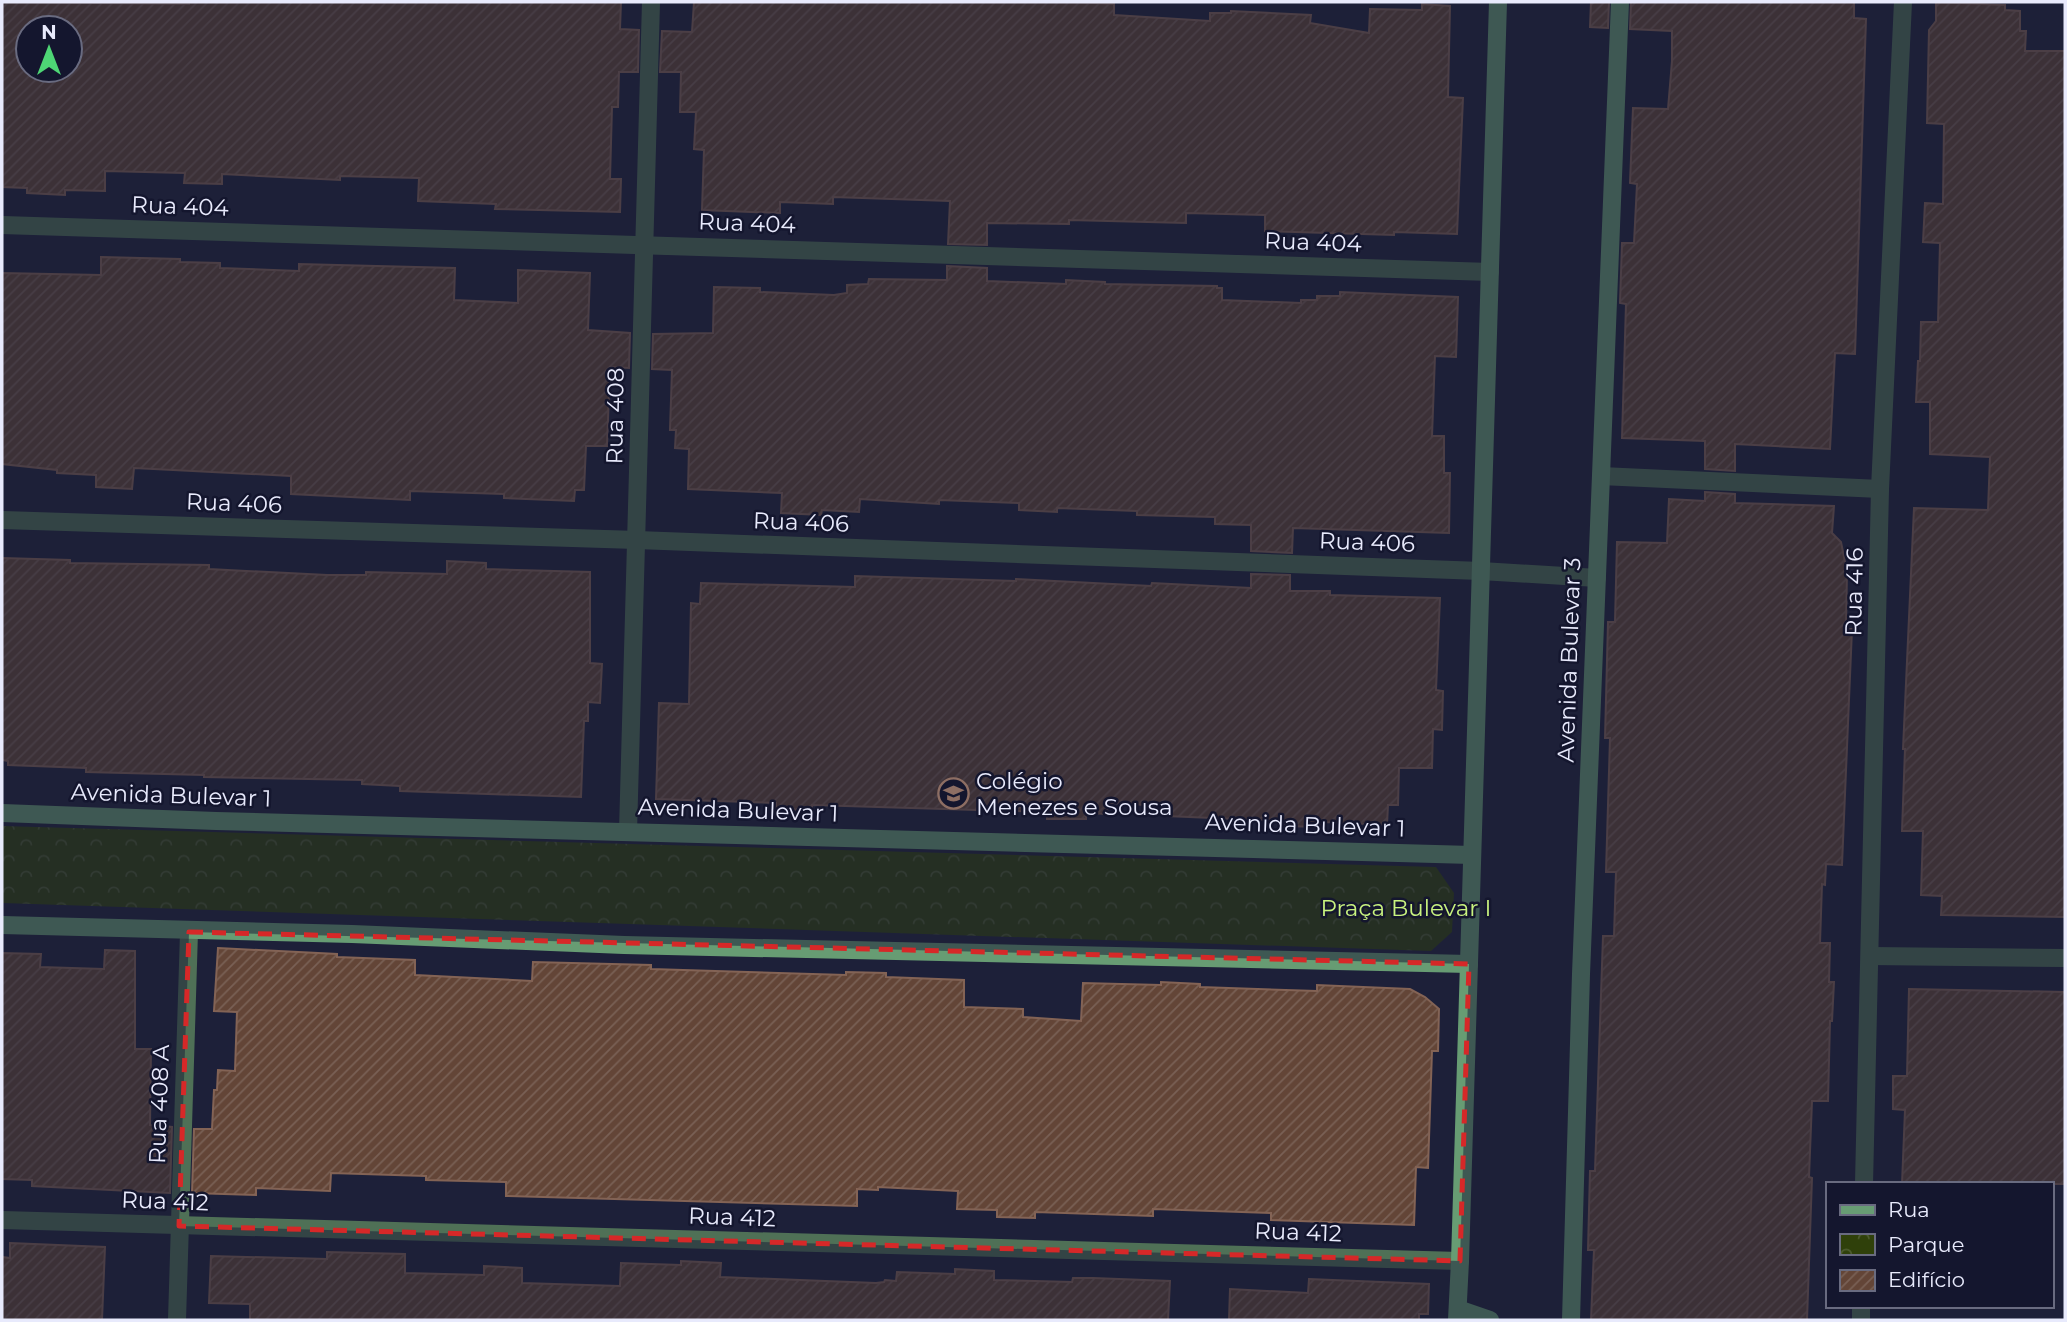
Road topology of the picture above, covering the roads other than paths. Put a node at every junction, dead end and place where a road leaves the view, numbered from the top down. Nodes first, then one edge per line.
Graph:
1 (651, 2) edge
2 (1498, 2) edge
3 (1620, 2) edge
4 (1903, 2) edge
5 (2, 225) edge
6 (643, 245) junction
7 (1490, 272) junction
8 (1601, 476) junction
9 (1880, 489) junction
10 (2, 520) edge
11 (637, 540) junction
12 (1481, 571) junction
13 (1597, 578) junction
14 (2, 813) edge
15 (628, 832) junction
16 (1472, 855) junction
17 (2, 925) edge
18 (189, 932) junction
19 (1870, 956) junction
20 (2065, 958) edge
21 (1469, 964) junction
22 (1864, 1182) edge
23 (2, 1220) edge
24 (179, 1226) junction
25 (1460, 1261) junction
26 (1457, 1314) edge
27 (1567, 1319) edge
28 (177, 1320) edge
29 (1490, 1320) edge

1 - 6 street, Rua 408
2 - 7 street
3 - 8 street, Avenida Bulevar 3
4 - 9 street, Rua 416
5 - 6 street, Rua 404
6 - 7 street, Rua 404
6 - 11 street, Rua 408
7 - 12 street
8 - 9 street
8 - 13 street, Avenida Bulevar 3
9 - 19 street, Rua 416
10 - 11 street, Rua 406
11 - 12 street, Rua 406
11 - 15 street, Rua 408
12 - 13 street, Rua 406
12 - 16 street
13 - 27 street, Avenida Bulevar 3
14 - 15 street, Avenida Bulevar 1
15 - 16 street, Avenida Bulevar 1
16 - 21 street
17 - 18 street
18 - 21 street
18 - 24 street, Rua 408 A
19 - 20 street
19 - 22 street, Rua 416
21 - 25 street
23 - 24 street, Rua 412
24 - 25 street, Rua 412
24 - 28 street, Rua 408 A
25 - 26 street
26 - 29 street

